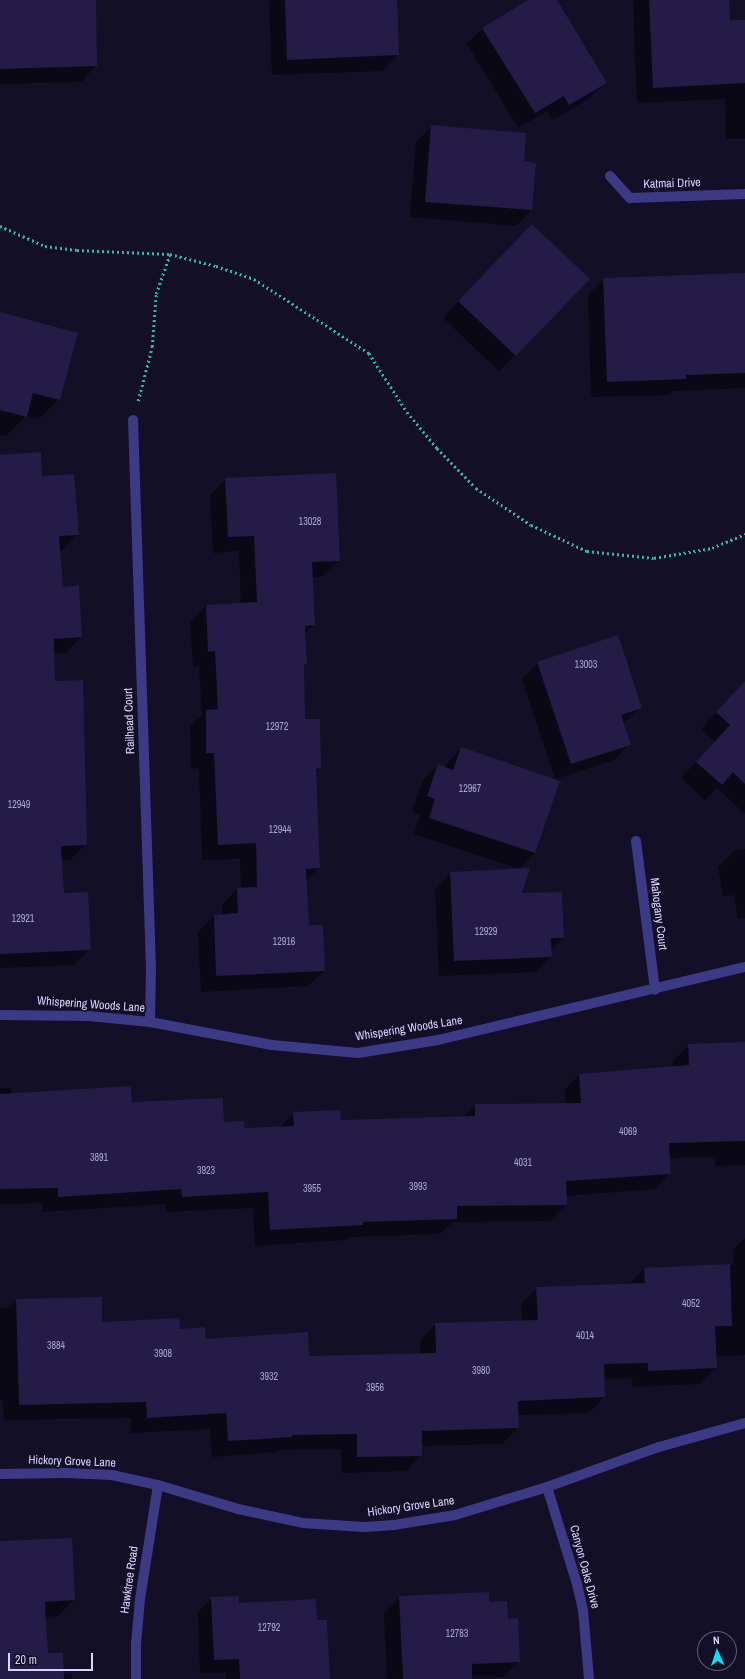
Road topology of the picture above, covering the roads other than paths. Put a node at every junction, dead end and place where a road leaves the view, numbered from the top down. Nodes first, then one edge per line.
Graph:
1 (610, 176) dead end
2 (745, 194) edge
3 (133, 420) road end
4 (636, 841) dead end
5 (745, 967) edge
6 (655, 990) junction
7 (0, 1015) edge
8 (150, 1022) junction
9 (745, 1423) edge
10 (0, 1474) edge
11 (158, 1485) junction
12 (547, 1487) junction
13 (136, 1679) edge
14 (589, 1679) edge

1 - 2 street, Katmai Drive
3 - 8 street, Railhead Court
4 - 6 street, Mahogany Court
5 - 6 street, Whispering Woods Lane
6 - 8 street, Whispering Woods Lane
7 - 8 street, Whispering Woods Lane
9 - 12 street, Hickory Grove Lane
10 - 11 street, Hickory Grove Lane
11 - 12 street, Hickory Grove Lane
11 - 13 street, Hawktree Road
12 - 14 street, Canyon Oaks Drive

